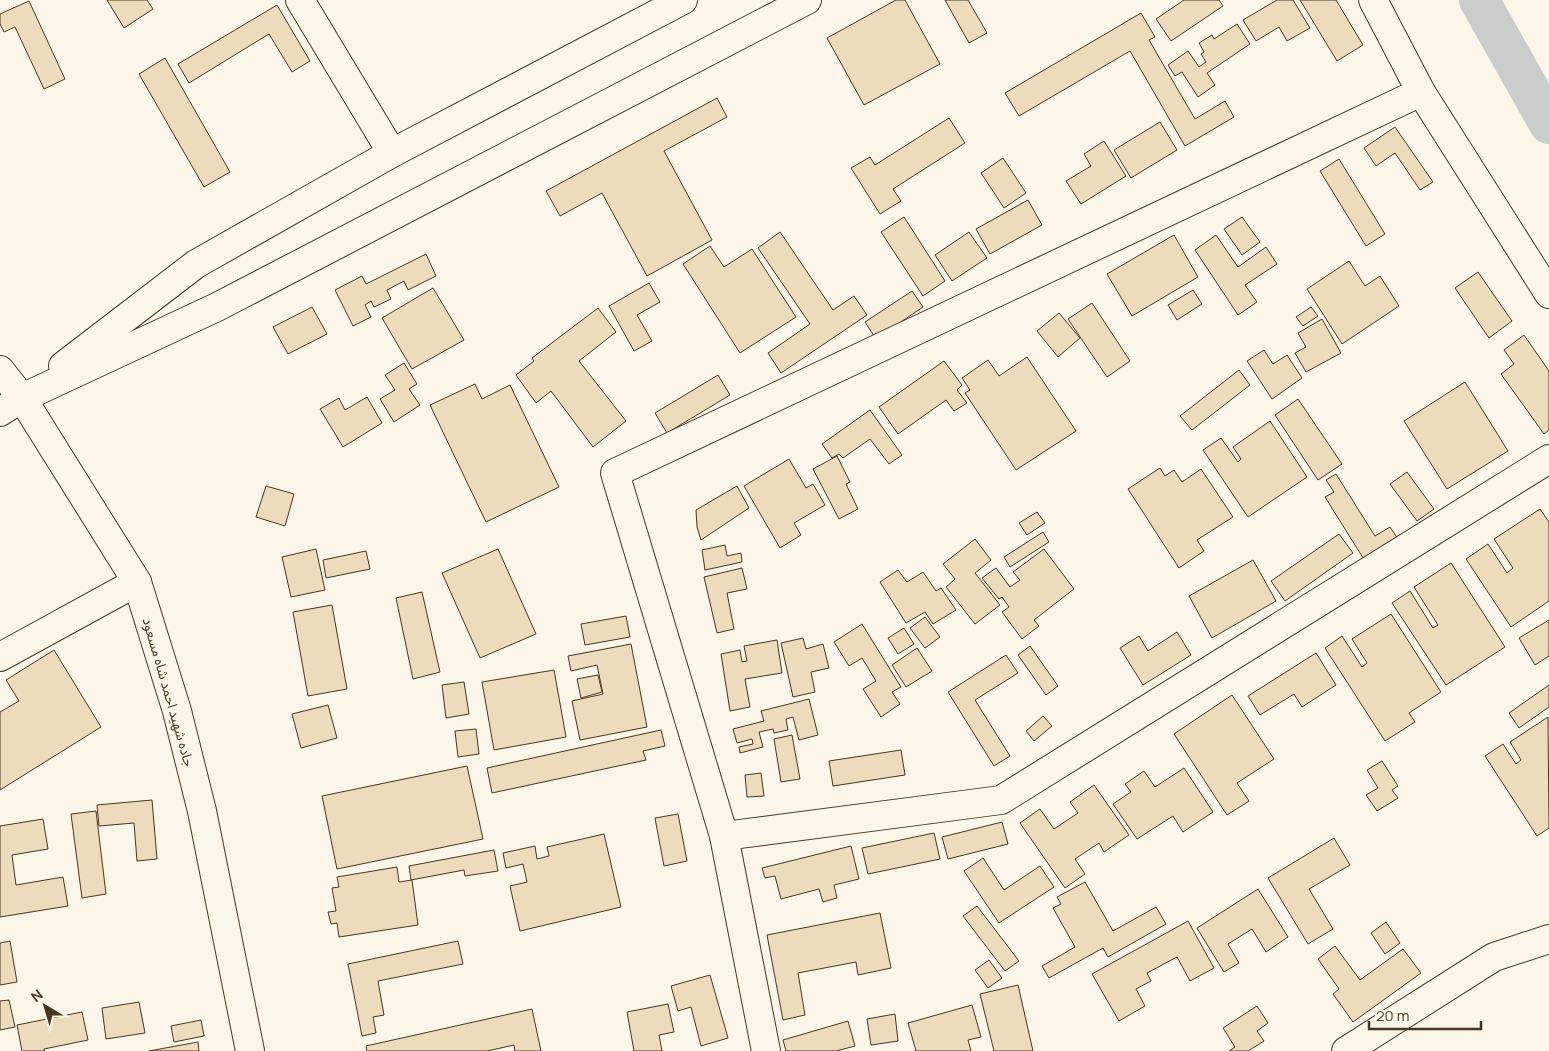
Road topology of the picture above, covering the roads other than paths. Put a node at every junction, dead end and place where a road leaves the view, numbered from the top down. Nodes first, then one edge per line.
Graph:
1 (300, 0) edge
2 (684, 0) edge
3 (807, 0) edge
4 (1373, 0) edge
5 (1421, 92) junction
6 (392, 153) junction
7 (1549, 294) edge
8 (0, 370) edge
9 (11, 405) edge
10 (1549, 459) edge
11 (136, 582) junction
12 (0, 657) edge
13 (724, 836) junction
14 (1549, 939) edge
15 (250, 1051) edge
16 (766, 1051) edge
17 (1346, 1051) edge

1 - 6 street
2 - 6 street
3 - 9 street
4 - 5 street
5 - 7 street
5 - 13 street
6 - 9 street
8 - 9 street, جاده شهيد احمد شاه مسعود
9 - 11 street, جاده شهيد احمد شاه مسعود
10 - 13 street
11 - 12 street
11 - 15 street, جاده شهيد احمد شاه مسعود
13 - 16 street
14 - 17 street

